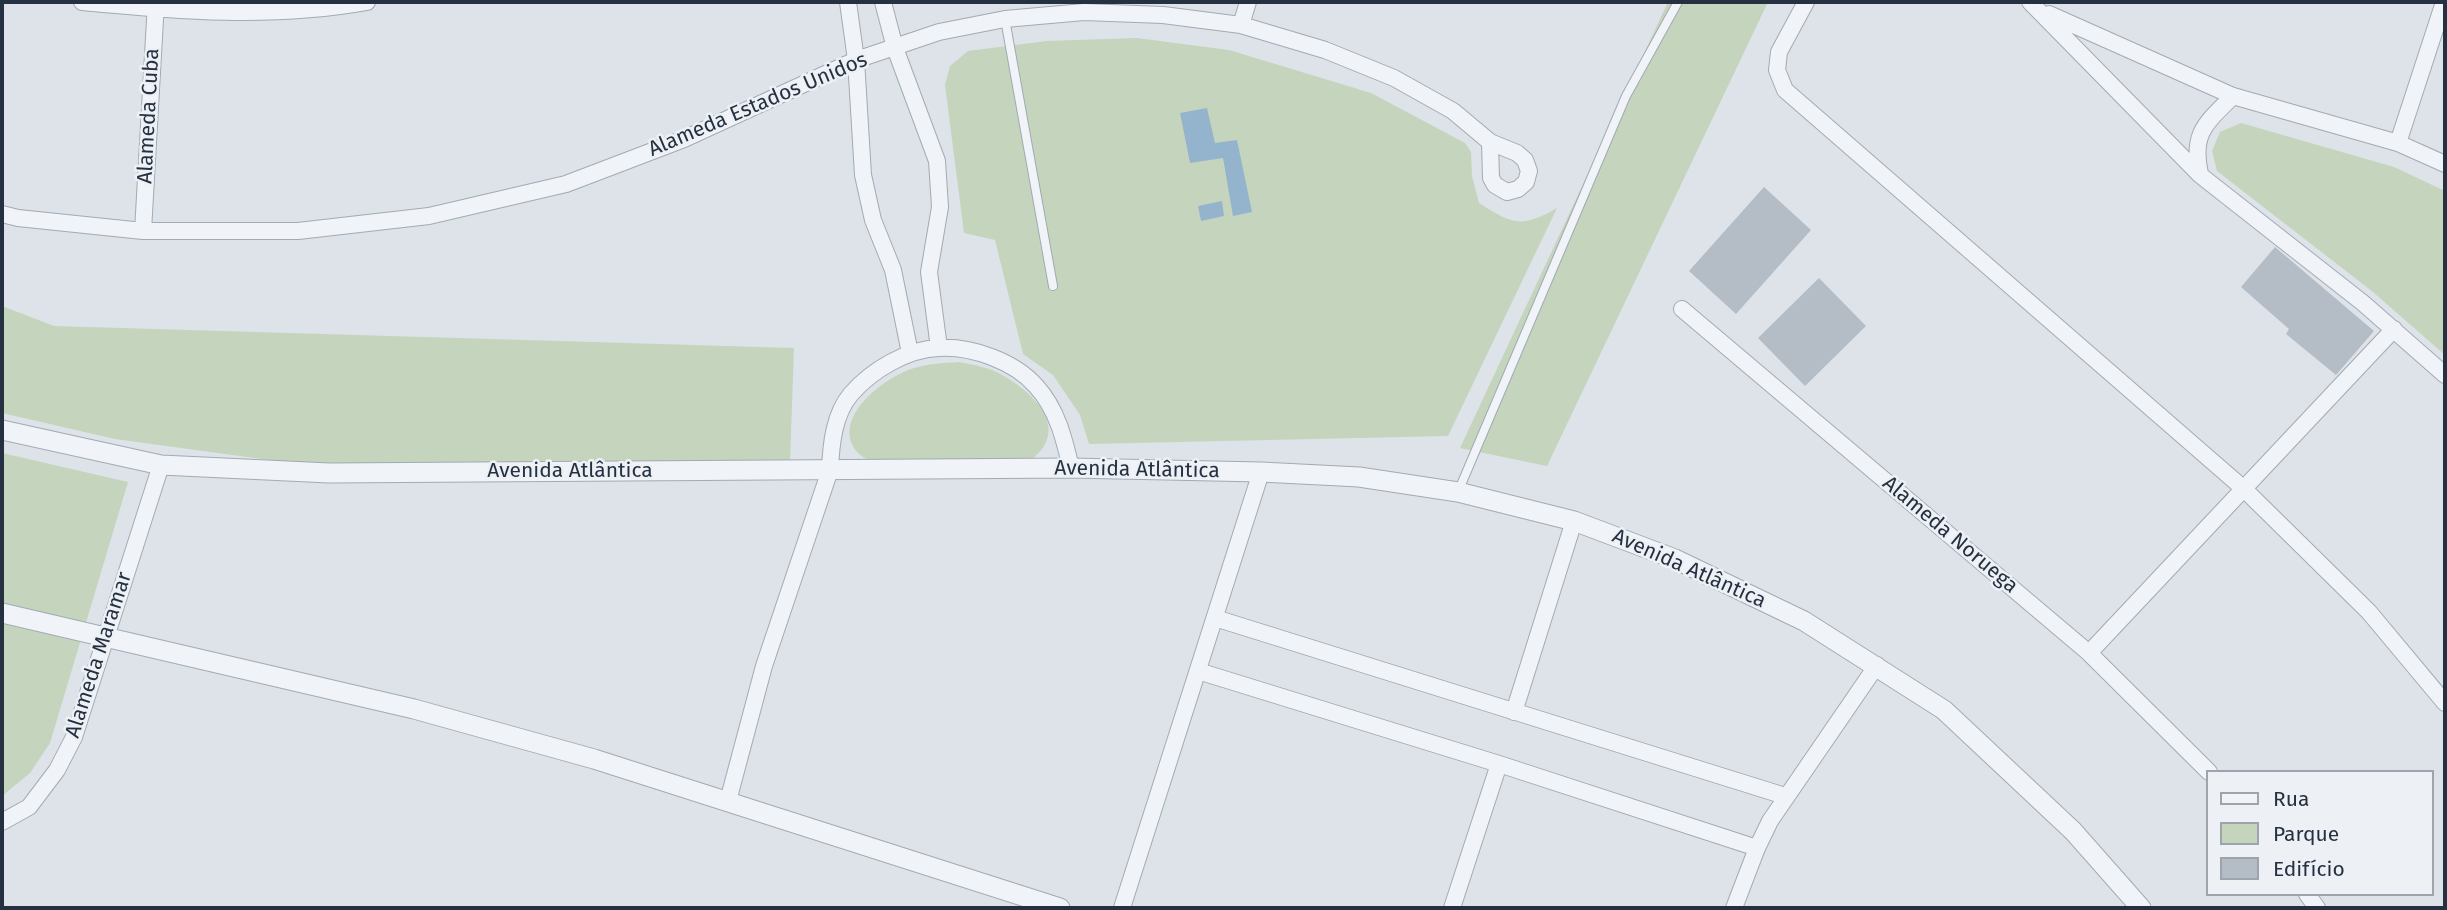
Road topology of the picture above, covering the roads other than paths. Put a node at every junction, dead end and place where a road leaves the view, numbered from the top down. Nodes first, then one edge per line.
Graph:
1 (82, 2) edge
2 (367, 2) edge
3 (848, 2) edge
4 (883, 2) edge
5 (1248, 2) edge
6 (1678, 2) edge
7 (1806, 2) edge
8 (2444, 2) edge
9 (155, 5) edge
10 (2035, 6) edge
11 (1006, 19) junction
12 (1241, 25) junction
13 (895, 48) junction
14 (856, 60) junction
15 (2233, 96) junction
16 (1490, 142) dead end
17 (2398, 143) junction
18 (2445, 164) edge
19 (2200, 174) junction
20 (2, 214) edge
21 (143, 230) junction
22 (1053, 286) dead end
23 (1682, 309) dead end
24 (2394, 329) junction
25 (939, 348) junction
26 (910, 354) junction
27 (2445, 375) edge
28 (2, 430) edge
29 (162, 465) junction
30 (1071, 468) junction
31 (830, 470) junction
32 (1261, 472) junction
33 (2244, 489) junction
34 (1458, 492) junction
35 (1574, 521) junction
36 (2, 613) edge
37 (1215, 618) junction
38 (106, 638) junction
39 (2089, 653) junction
40 (1877, 665) junction
41 (1198, 671) junction
42 (2445, 703) edge
43 (1514, 712) junction
44 (1499, 764) junction
45 (2207, 770) edge
46 (1785, 796) junction
47 (728, 801) junction
48 (2, 822) edge
49 (1757, 848) junction
50 (1060, 908) edge
51 (1122, 908) edge
52 (1452, 908) edge
53 (1734, 908) edge
54 (2141, 908) edge

1 - 9 street
2 - 9 street
3 - 14 street
4 - 13 street
5 - 12 street
6 - 34 lane
7 - 33 street
8 - 17 street
9 - 21 street, Alameda Cuba
10 - 15 street
10 - 19 street
11 - 12 street, Alameda Estados Unidos
11 - 13 street, Alameda Estados Unidos
11 - 22 lane
12 - 16 street, Alameda Estados Unidos
13 - 14 street, Alameda Estados Unidos
13 - 25 street
14 - 21 street, Alameda Estados Unidos
14 - 26 street
15 - 17 street
15 - 19 street
17 - 18 street
19 - 24 street
20 - 21 street, Alameda Estados Unidos
23 - 39 street, Alameda Noruega
24 - 27 street
24 - 33 street
25 - 26 street
25 - 30 street
26 - 31 street
28 - 29 street, Avenida Atlântica
29 - 31 street, Avenida Atlântica
29 - 38 street, Alameda Maramar
30 - 31 street, Avenida Atlântica
30 - 32 street, Avenida Atlântica
31 - 47 street
32 - 34 street, Avenida Atlântica
32 - 37 street
33 - 39 street
33 - 42 street
34 - 35 street, Avenida Atlântica
35 - 40 street, Avenida Atlântica
35 - 43 street
36 - 38 street
37 - 41 street
37 - 43 street
38 - 47 street
38 - 48 street, Alameda Maramar
39 - 45 street, Alameda Noruega
40 - 46 street
40 - 54 street, Avenida Atlântica
41 - 44 street
41 - 51 street
43 - 46 street
44 - 49 street
44 - 52 street
46 - 49 street
47 - 50 street
49 - 53 street

